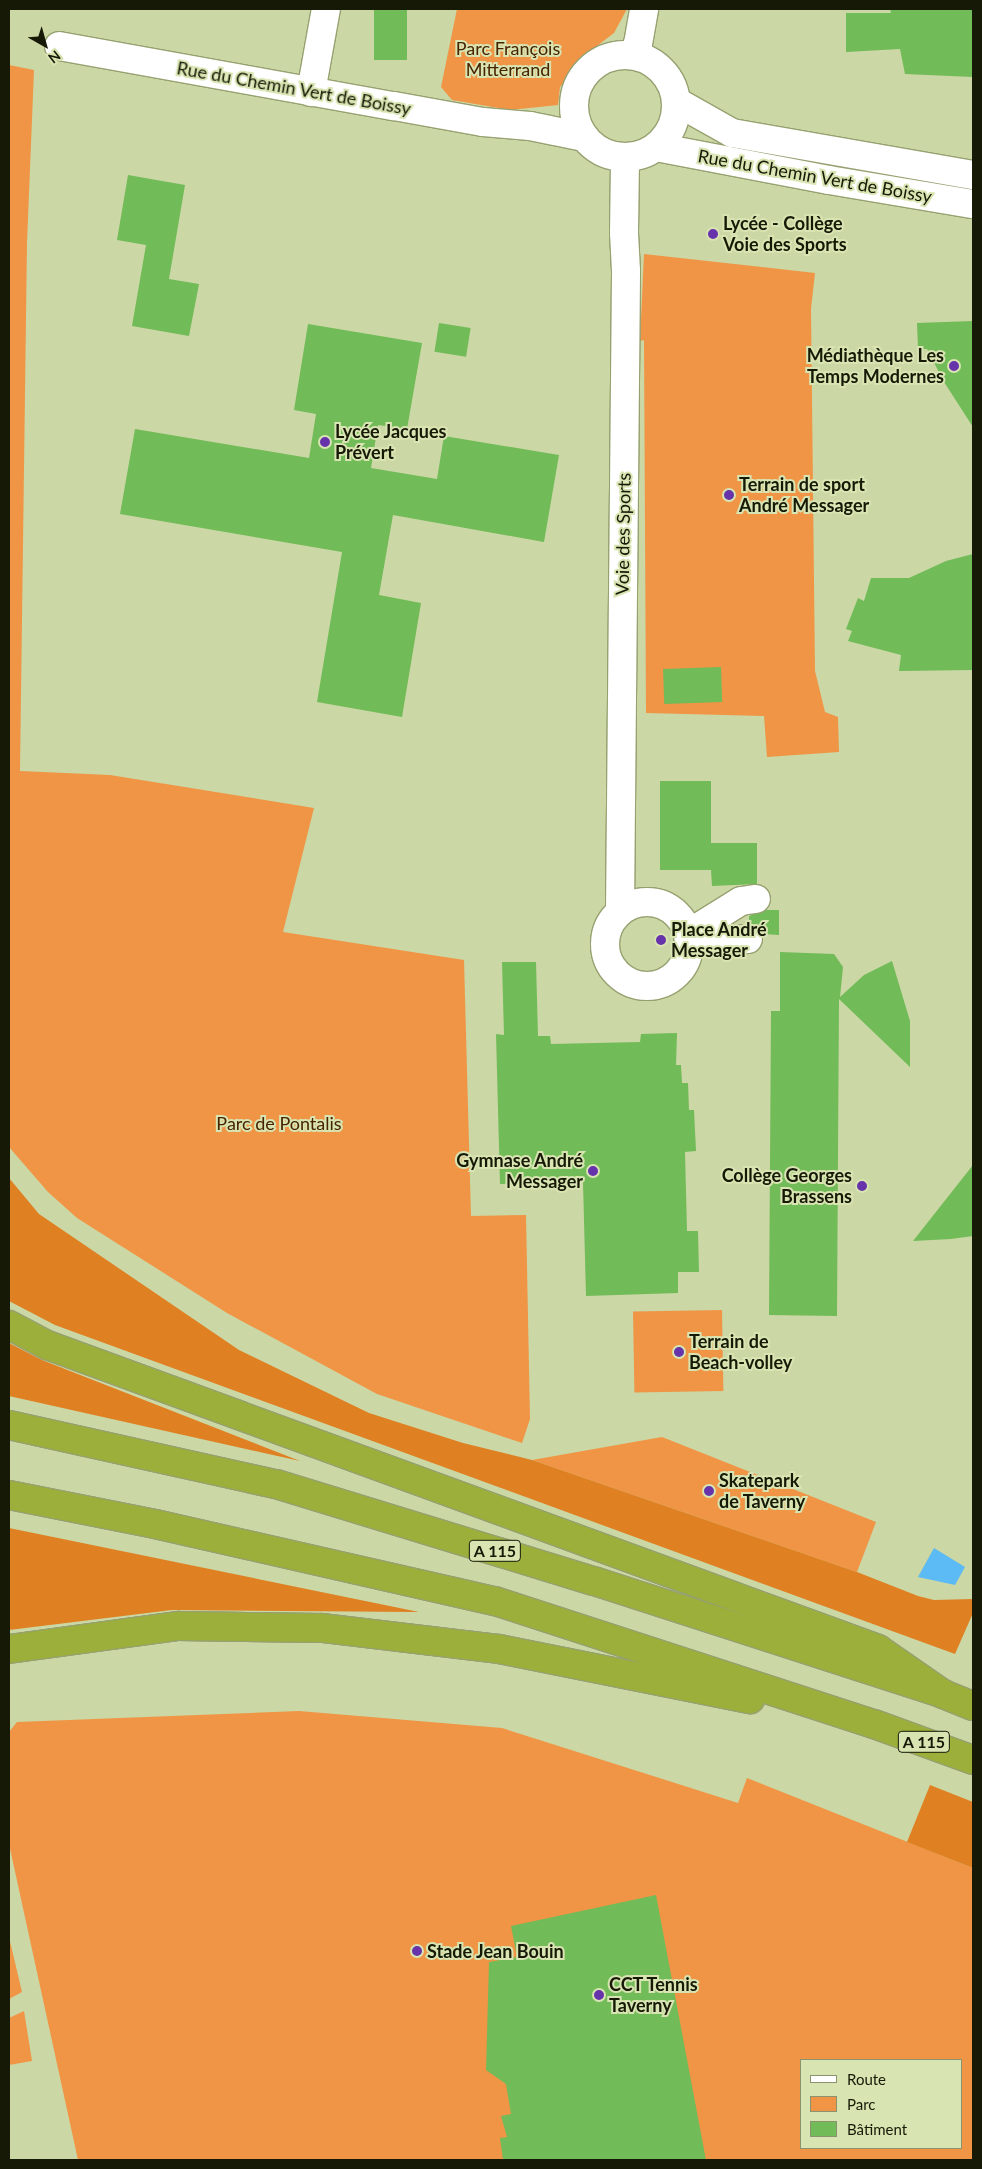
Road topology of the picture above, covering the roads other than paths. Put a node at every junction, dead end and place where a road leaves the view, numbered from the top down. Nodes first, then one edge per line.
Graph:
1 (326, 9) edge
2 (644, 9) edge
3 (59, 46) dead end
4 (633, 55) junction
5 (311, 92) junction
6 (677, 102) junction
7 (574, 104) junction
8 (530, 126) junction
9 (584, 137) junction
10 (656, 147) junction
11 (625, 158) junction
12 (973, 175) edge
13 (973, 204) edge
14 (756, 899) dead end
15 (620, 911) junction
16 (689, 939) junction
17 (748, 939) dead end
18 (9, 1325) edge
19 (9, 1425) edge
20 (9, 1495) edge
21 (9, 1649) edge
22 (943, 1694) junction
23 (973, 1706) edge
24 (874, 1724) junction
25 (973, 1760) edge

1 - 5 street
2 - 4 street
3 - 5 street, Rue du Chemin Vert de Boissy
4 - 6 street
4 - 7 street
5 - 8 street, Rue du Chemin Vert de Boissy
6 - 10 street
6 - 12 street, Rue du Chemin Vert de Boissy
7 - 8 street
7 - 9 street
8 - 9 street, Rue du Chemin Vert de Boissy
9 - 11 street
10 - 11 street
10 - 13 street, Rue du Chemin Vert de Boissy
11 - 15 street, Voie des Sports
14 - 16 street
15 - 16 street
15 - 16 street
16 - 17 street
18 - 22 highway
19 - 22 highway, A 115
20 - 24 highway, A 115
21 - 24 highway
22 - 23 highway, A 115
24 - 25 highway, A 115

